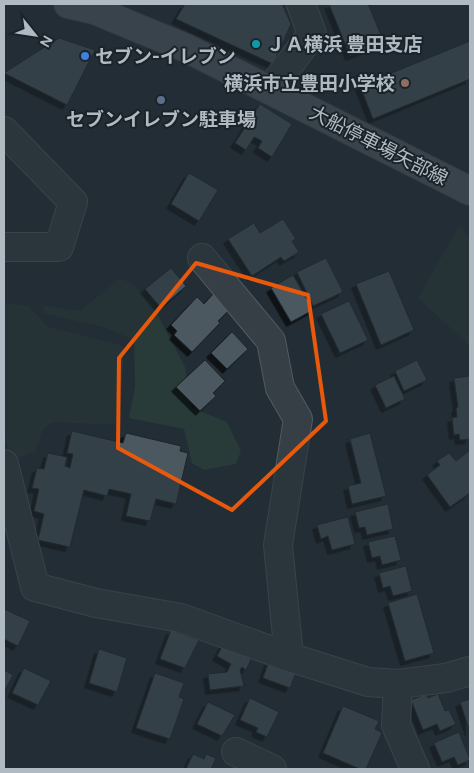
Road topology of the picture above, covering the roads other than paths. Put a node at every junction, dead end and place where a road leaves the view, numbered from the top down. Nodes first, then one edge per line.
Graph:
1 (68, 4) edge
2 (301, 4) edge
3 (270, 90) junction
4 (4, 131) edge
5 (470, 190) edge
6 (4, 247) edge
7 (202, 258) dead end
8 (4, 464) edge
9 (289, 657) junction
10 (470, 671) edge
11 (398, 684) junction
12 (236, 752) dead end
13 (272, 769) edge
14 (415, 769) edge

1 - 3 main road, 大船停車場矢部線
2 - 3 street
3 - 5 main road, 大船停車場矢部線
4 - 6 street
7 - 9 street
8 - 9 street
9 - 11 street
10 - 11 street
11 - 14 street
12 - 13 street

